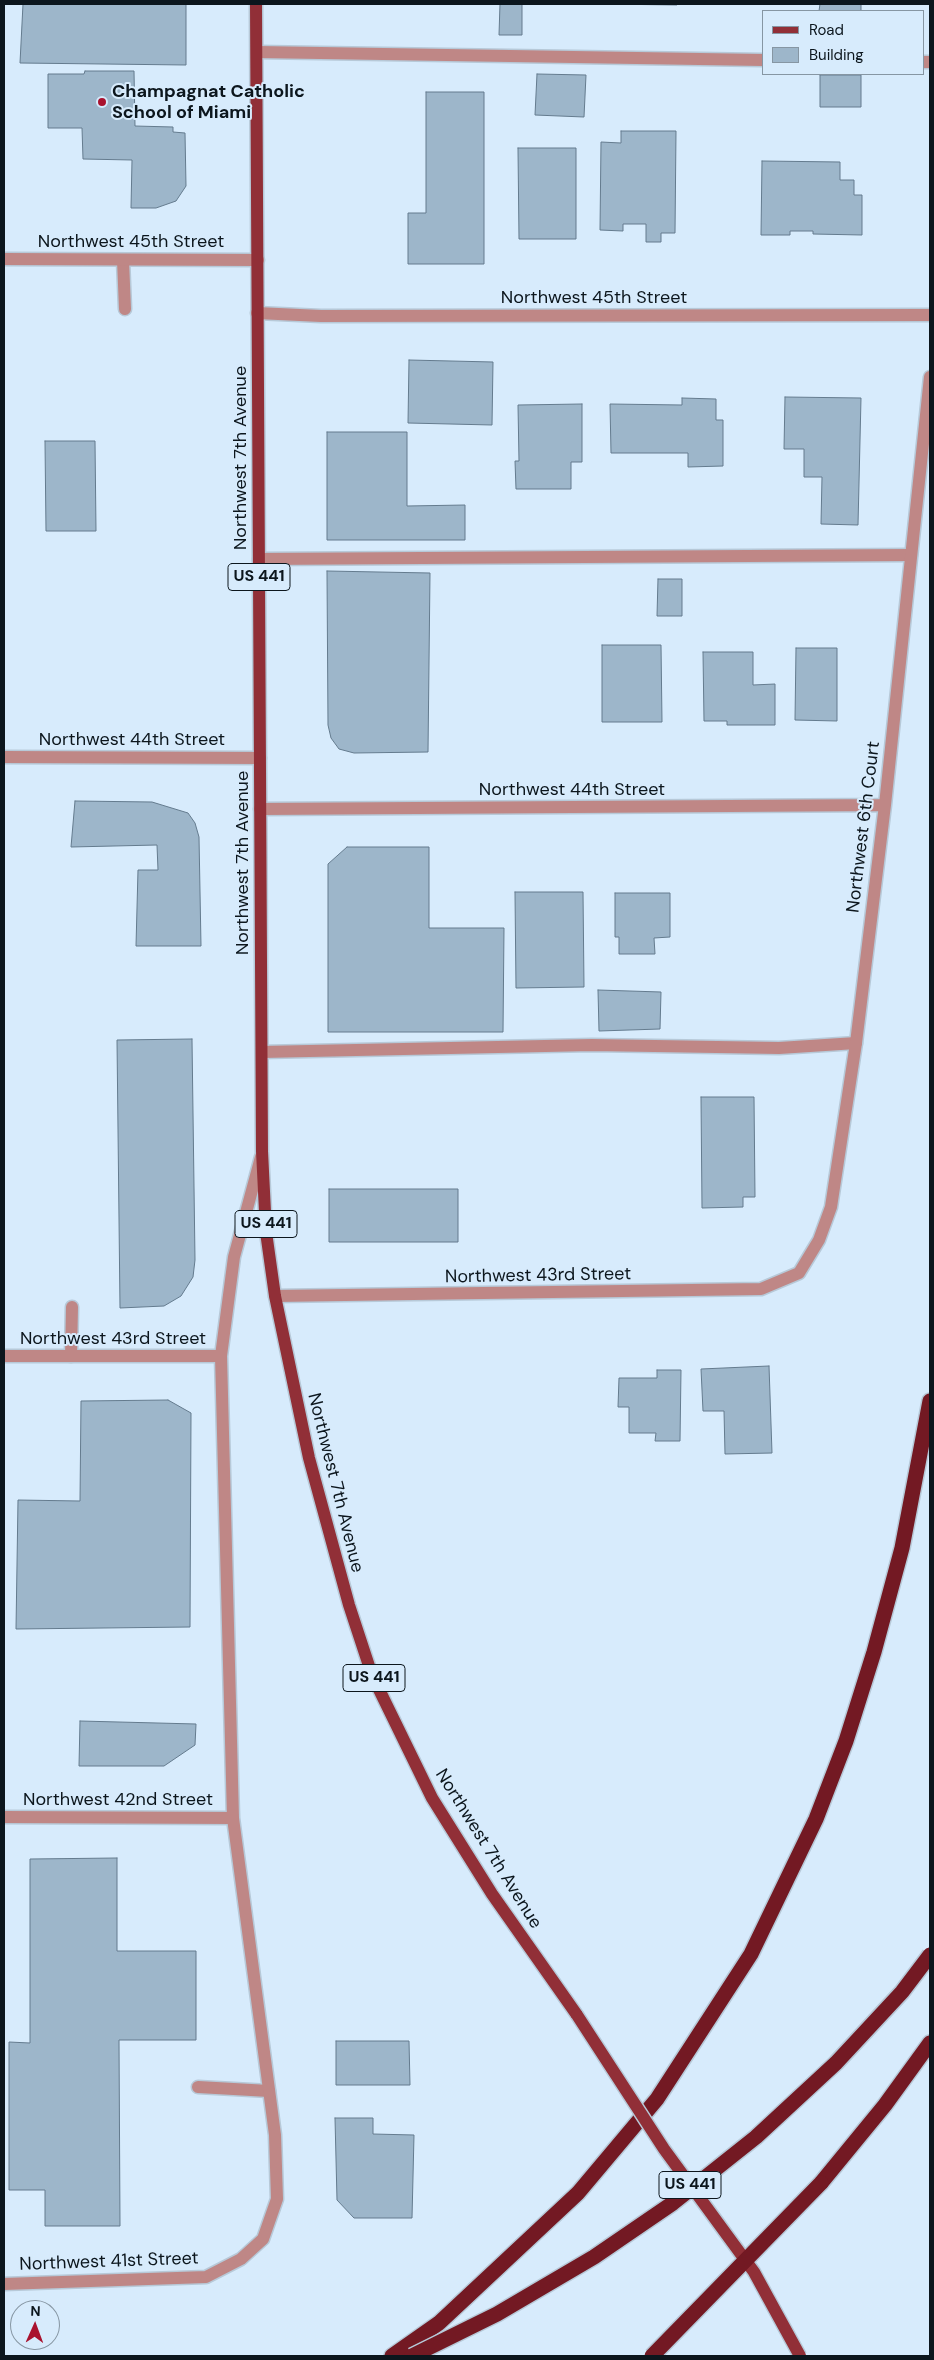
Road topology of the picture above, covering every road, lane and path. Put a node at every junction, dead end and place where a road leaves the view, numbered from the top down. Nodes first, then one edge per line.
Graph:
1 (256, 4) edge
2 (257, 52) junction
3 (762, 60) edge
4 (4, 259) edge
5 (124, 260) junction
6 (258, 260) junction
7 (125, 308) dead end
8 (257, 313) junction
9 (930, 315) edge
10 (930, 377) edge
11 (912, 555) junction
12 (259, 559) junction
13 (4, 757) edge
14 (260, 758) junction
15 (885, 805) junction
16 (260, 809) junction
17 (856, 1043) junction
18 (262, 1052) junction
19 (262, 1151) junction
20 (799, 1273) joint
21 (275, 1296) junction
22 (72, 1307) dead end
23 (4, 1356) edge
24 (71, 1356) junction
25 (221, 1356) junction
26 (930, 1401) edge
27 (4, 1817) edge
28 (233, 1818) junction
29 (930, 1955) edge
30 (930, 2043) edge
31 (198, 2087) dead end
32 (269, 2091) junction
33 (263, 2239) joint
34 (4, 2284) edge
35 (392, 2356) edge
36 (412, 2356) edge
37 (652, 2356) edge
38 (800, 2356) edge

1 - 2 main road, Northwest 7th Avenue / US 441
2 - 3 street
2 - 6 main road, Northwest 7th Avenue / US 441
4 - 5 street, Northwest 45th Street
5 - 6 street, Northwest 45th Street
5 - 7 street
6 - 8 main road, Northwest 7th Avenue / US 441
8 - 9 street, Northwest 45th Street
8 - 12 main road, Northwest 7th Avenue / US 441
10 - 11 street, Northwest 6th Court
11 - 12 street
11 - 15 street, Northwest 6th Court
12 - 14 main road, Northwest 7th Avenue / US 441
13 - 14 street, Northwest 44th Street
14 - 16 main road, Northwest 7th Avenue / US 441
15 - 16 street, Northwest 44th Street
15 - 17 street, Northwest 6th Court
16 - 18 main road, Northwest 7th Avenue / US 441
17 - 18 street
17 - 20 street, Northwest 6th Court
18 - 19 main road, Northwest 7th Avenue / US 441
19 - 21 main road, Northwest 7th Avenue / US 441
19 - 25 street, Northwest 7th Avenue
20 - 21 street, Northwest 43rd Street
21 - 38 main road, Northwest 7th Avenue / US 441, bridge
22 - 24 street
23 - 24 street, Northwest 43rd Street
24 - 25 street, Northwest 43rd Street
25 - 28 street, Northwest 7th Avenue
26 - 35 highway
27 - 28 street, Northwest 42nd Street
28 - 32 street, Northwest 7th Avenue
29 - 36 highway, bridge
30 - 37 highway, bridge
31 - 32 street
32 - 33 street, Northwest 7th Avenue
33 - 34 street, Northwest 41st Street

